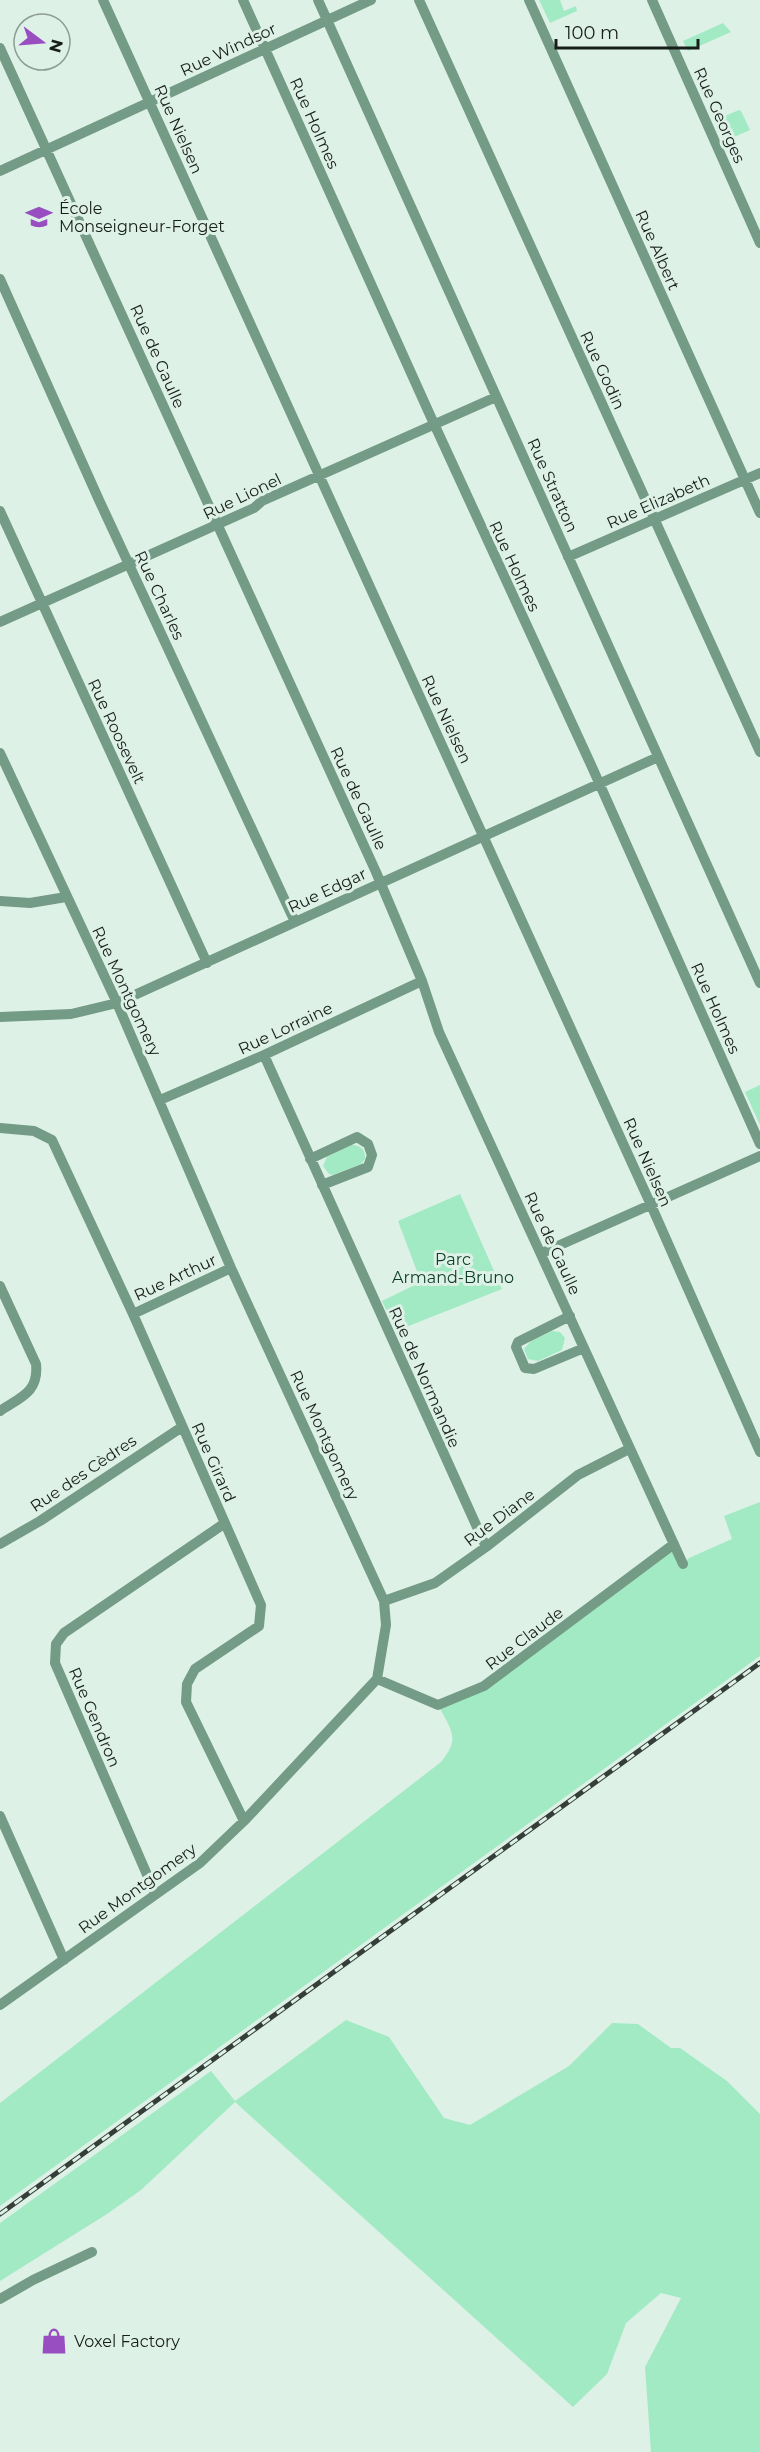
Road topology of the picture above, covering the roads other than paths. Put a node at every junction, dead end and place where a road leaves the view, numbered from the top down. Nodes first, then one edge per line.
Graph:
1 (103, 0) edge
2 (243, 0) edge
3 (318, 0) edge
4 (371, 0) edge
5 (418, 0) edge
6 (529, 0) edge
7 (652, 0) edge
8 (327, 21) junction
9 (0, 48) edge
10 (265, 48) junction
11 (150, 102) junction
12 (47, 150) junction
13 (0, 171) edge
14 (760, 243) edge
15 (0, 279) edge
16 (496, 397) junction
17 (433, 424) junction
18 (760, 472) edge
19 (319, 476) junction
20 (745, 479) junction
21 (0, 511) edge
22 (760, 513) edge
23 (655, 519) junction
24 (216, 525) junction
25 (568, 557) junction
26 (129, 564) junction
27 (42, 603) junction
28 (0, 622) edge
29 (760, 752) edge
30 (0, 753) edge
31 (658, 757) junction
32 (599, 784) junction
33 (484, 836) junction
34 (380, 882) junction
35 (66, 897) junction
36 (0, 901) edge
37 (295, 922) junction
38 (207, 963) junction
39 (422, 981) junction
40 (760, 983) edge
41 (117, 1003) junction
42 (0, 1017) edge
43 (264, 1055) junction
44 (160, 1100) junction
45 (0, 1128) edge
46 (760, 1144) edge
47 (760, 1156) edge
48 (310, 1159) junction
49 (322, 1185) junction
50 (651, 1205) junction
51 (542, 1253) junction
52 (231, 1268) junction
53 (0, 1286) edge
54 (133, 1314) junction
55 (570, 1316) junction
56 (584, 1348) junction
57 (0, 1410) edge
58 (182, 1427) junction
59 (629, 1449) junction
60 (760, 1452) edge
61 (225, 1522) junction
62 (0, 1544) edge
63 (674, 1544) junction
64 (486, 1547) junction
65 (683, 1564) dead end
66 (384, 1601) junction
67 (377, 1679) junction
68 (0, 1816) edge
69 (244, 1821) junction
70 (155, 1893) junction
71 (64, 1960) junction
72 (0, 2006) edge
73 (92, 2252) dead end
74 (0, 2299) edge

1 - 11 street, Rue Nielsen
2 - 10 street, Rue Holmes
3 - 8 street, Rue Stratton
4 - 8 street, Rue Windsor
5 - 23 street, Rue Godin
6 - 20 street, Rue Albert
7 - 14 street, Rue Georges
8 - 10 street, Rue Windsor
8 - 16 street, Rue Stratton
9 - 12 street, Rue de Gaulle
10 - 11 street, Rue Windsor
10 - 17 street, Rue Holmes
11 - 12 street, Rue Windsor
11 - 19 street, Rue Nielsen
12 - 13 street, Rue Windsor
12 - 24 street, Rue de Gaulle
15 - 26 street, Rue Charles
16 - 17 street, Rue Lionel
16 - 25 street, Rue Stratton
17 - 19 street, Rue Lionel
17 - 32 street, Rue Holmes
18 - 20 street, Rue Elizabeth
19 - 24 street, Rue Lionel
19 - 33 street, Rue Nielsen
20 - 22 street, Rue Albert
20 - 23 street, Rue Elizabeth
21 - 27 street, Rue Roosevelt
23 - 25 street, Rue Elizabeth
23 - 29 street, Rue Godin
24 - 26 street, Rue Lionel
24 - 34 street, Rue de Gaulle
25 - 31 street, Rue Stratton
26 - 27 street, Rue Lionel
26 - 37 street, Rue Charles
27 - 28 street, Rue Lionel
27 - 38 street, Rue Roosevelt
30 - 35 street, Rue Montgomery
31 - 32 street, Rue Edgar
31 - 40 street, Rue Stratton
32 - 33 street, Rue Edgar
32 - 46 street, Rue Holmes
33 - 34 street, Rue Edgar
33 - 50 street, Rue Nielsen
34 - 37 street, Rue Edgar
34 - 39 street, Rue de Gaulle
35 - 36 street
35 - 41 street, Rue Montgomery
37 - 38 street, Rue Edgar
38 - 41 street, Rue Edgar
39 - 43 street, Rue Lorraine
39 - 51 street, Rue de Gaulle
41 - 42 street, Rue Edgar
41 - 44 street, Rue Montgomery
43 - 44 street, Rue Lorraine
43 - 48 street, Rue de Normandie
44 - 52 street, Rue Montgomery
45 - 54 street, Rue Girard
47 - 50 street
48 - 49 street, Rue de Normandie
48 - 49 street
49 - 64 street, Rue de Normandie
50 - 51 street
50 - 60 street, Rue Nielsen
51 - 55 street, Rue de Gaulle
52 - 54 street, Rue Arthur
52 - 66 street, Rue Montgomery
53 - 57 street
54 - 58 street, Rue Girard
55 - 56 street, Rue de Gaulle
55 - 56 street
56 - 59 street, Rue de Gaulle
58 - 61 street, Rue Girard
58 - 62 street, Rue des Cèdres
59 - 63 street, Rue de Gaulle
59 - 64 street, Rue Diane
61 - 69 street, Rue Girard
61 - 70 street, Rue Gendron
63 - 65 street, Rue de Gaulle
63 - 67 street, Rue Claude
64 - 66 street, Rue Diane
66 - 67 street, Rue Montgomery
67 - 69 street, Rue Montgomery
68 - 71 street
69 - 70 street, Rue Montgomery
70 - 71 street, Rue Montgomery
71 - 72 street, Rue Montgomery
73 - 74 street

